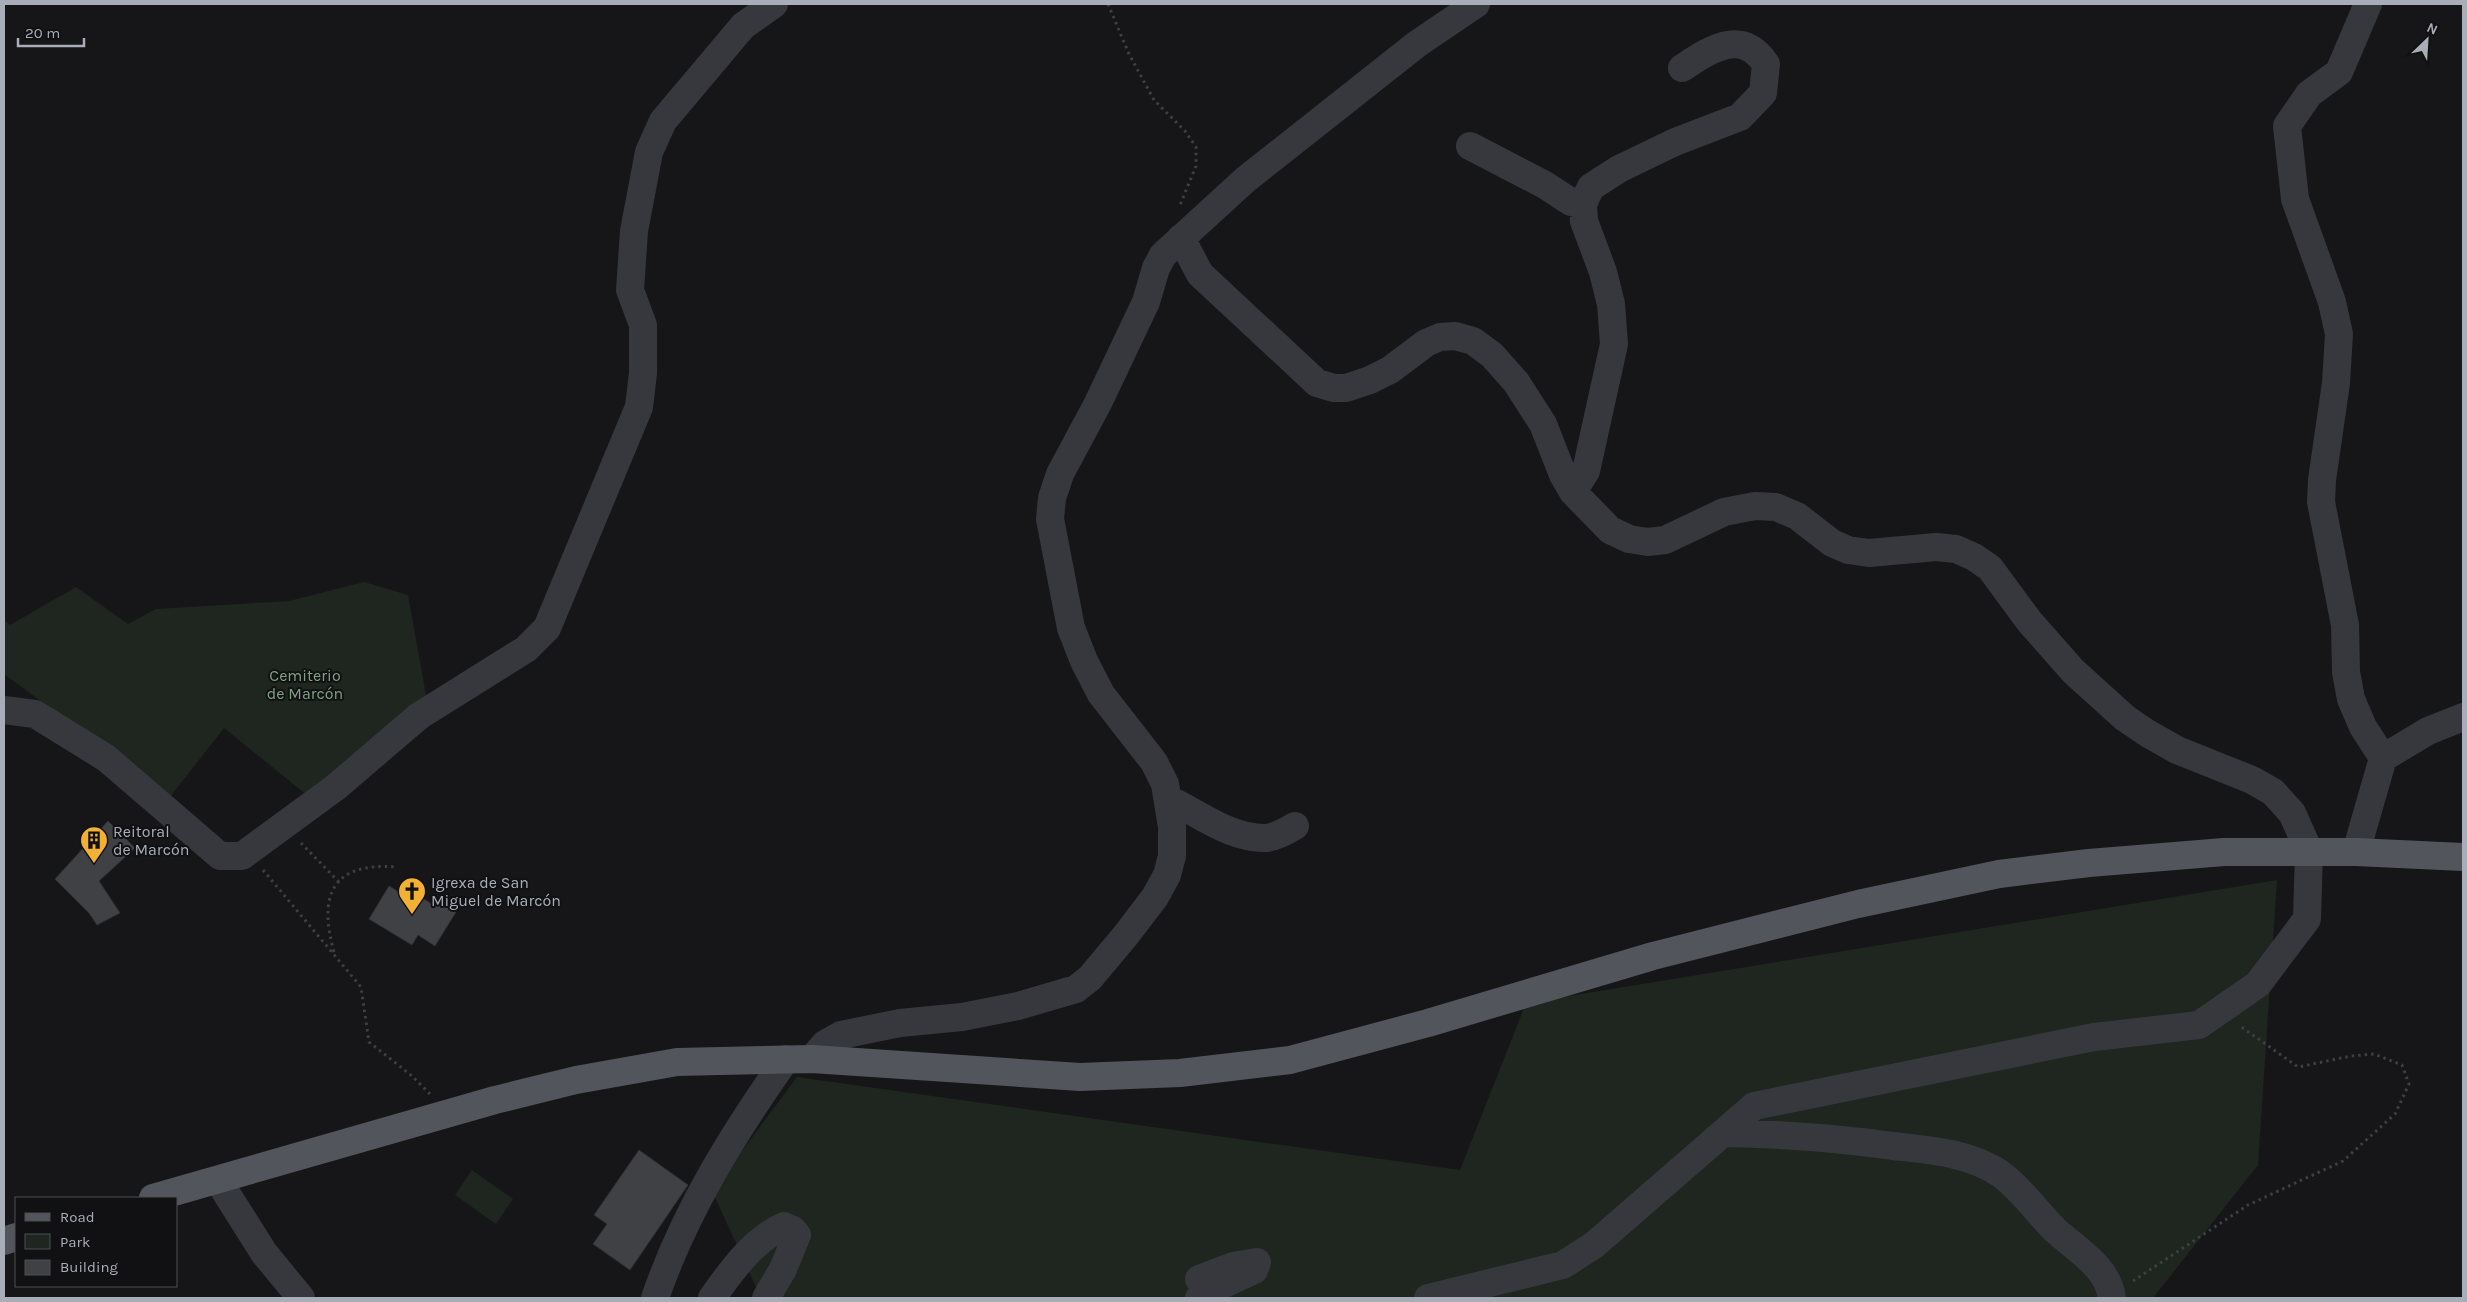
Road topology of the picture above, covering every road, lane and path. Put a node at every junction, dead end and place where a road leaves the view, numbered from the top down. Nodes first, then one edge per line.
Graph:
1 (774, 4) edge
2 (1108, 4) edge
3 (1476, 4) edge
4 (2368, 4) edge
5 (1682, 68) dead end
6 (1470, 146) dead end
7 (1584, 205) junction
8 (1179, 224) junction
9 (1573, 492) junction
10 (4, 710) edge
11 (2463, 717) edge
12 (2383, 758) junction
13 (1168, 799) junction
14 (284, 825) junction
15 (1295, 826) dead end
16 (249, 852) junction
17 (2310, 852) junction
18 (2356, 852) junction
19 (2463, 857) edge
20 (396, 867) dead end
21 (339, 882) junction
22 (334, 955) junction
23 (2220, 1011) junction
24 (799, 1059) junction
25 (435, 1100) dead end
26 (1723, 1133) junction
27 (218, 1180) junction
28 (157, 1197) edge
29 (2112, 1297) edge
30 (301, 1298) edge
31 (655, 1298) edge
32 (712, 1298) edge
33 (766, 1298) edge
34 (1428, 1298) edge

1 - 14 street
2 - 8 path
3 - 8 street
4 - 12 street
5 - 7 street
6 - 7 street
7 - 9 street
8 - 9 street
8 - 13 street
9 - 17 street
10 - 16 street
11 - 12 street
12 - 18 street
13 - 15 street
13 - 24 street
14 - 16 street
14 - 21 path
16 - 22 path
17 - 18 main road
17 - 23 street
17 - 24 main road
18 - 19 main road
20 - 21 path
21 - 22 path
22 - 25 path
23 - 26 street
23 - 29 path
24 - 27 main road
24 - 31 street
26 - 29 street
26 - 34 street
27 - 28 main road
27 - 30 street
32 - 33 street

